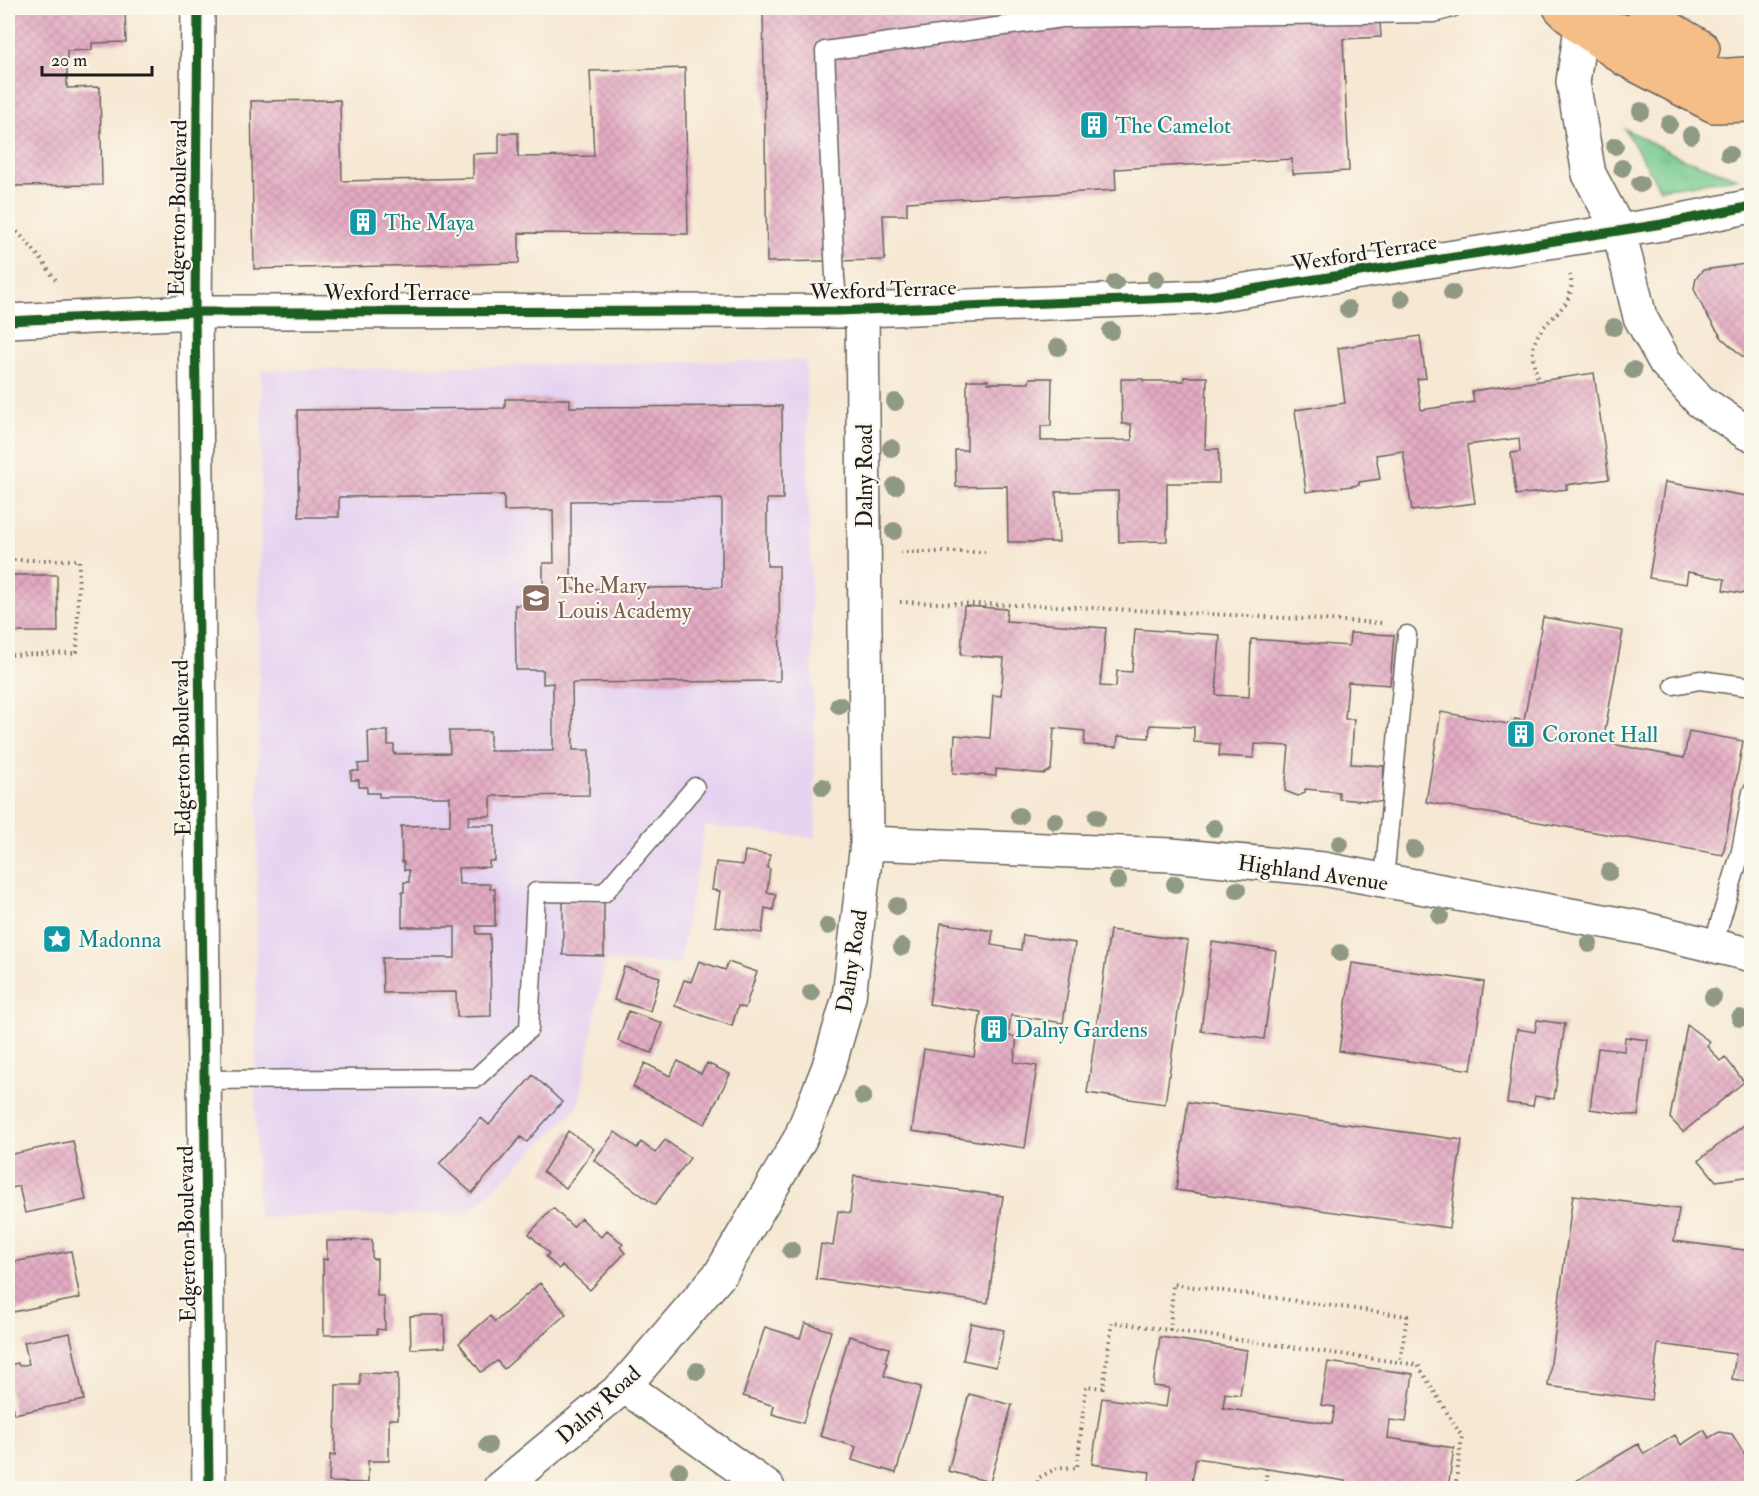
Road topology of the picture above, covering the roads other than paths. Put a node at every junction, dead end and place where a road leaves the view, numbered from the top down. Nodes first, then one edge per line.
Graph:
1 (198, 8) edge
2 (1452, 8) edge
3 (1644, 8) edge
4 (1571, 18) edge
5 (1748, 77) edge
6 (1752, 105) edge
7 (1752, 206) edge
8 (1619, 231) junction
9 (850, 311) junction
10 (195, 312) junction
11 (8, 321) edge
12 (1752, 434) edge
13 (1407, 635) road end
14 (1674, 685) dead end
15 (1752, 687) edge
16 (695, 787) dead end
17 (1752, 792) edge
18 (867, 843) junction
19 (1384, 880) junction
20 (1713, 946) junction
21 (1752, 955) edge
22 (204, 1080) junction
23 (624, 1386) junction
24 (209, 1488) edge
25 (500, 1488) edge
26 (768, 1488) edge

1 - 10 street, Edgerton Boulevard
2 - 9 lane
3 - 5 main road
4 - 5 main road
4 - 6 main road
4 - 8 street
7 - 8 street, Wexford Terrace
8 - 9 street, Wexford Terrace
8 - 12 street
9 - 10 street, Wexford Terrace
9 - 18 street, Dalny Road
10 - 11 street, Wexford Terrace
10 - 22 street, Edgerton Boulevard
13 - 19 lane
14 - 15 lane
16 - 22 lane
17 - 20 lane
18 - 19 street, Highland Avenue
18 - 23 street, Dalny Road
19 - 20 street, Highland Avenue
20 - 21 street, Highland Avenue
22 - 24 street, Edgerton Boulevard
23 - 25 street, Dalny Road
23 - 26 street

